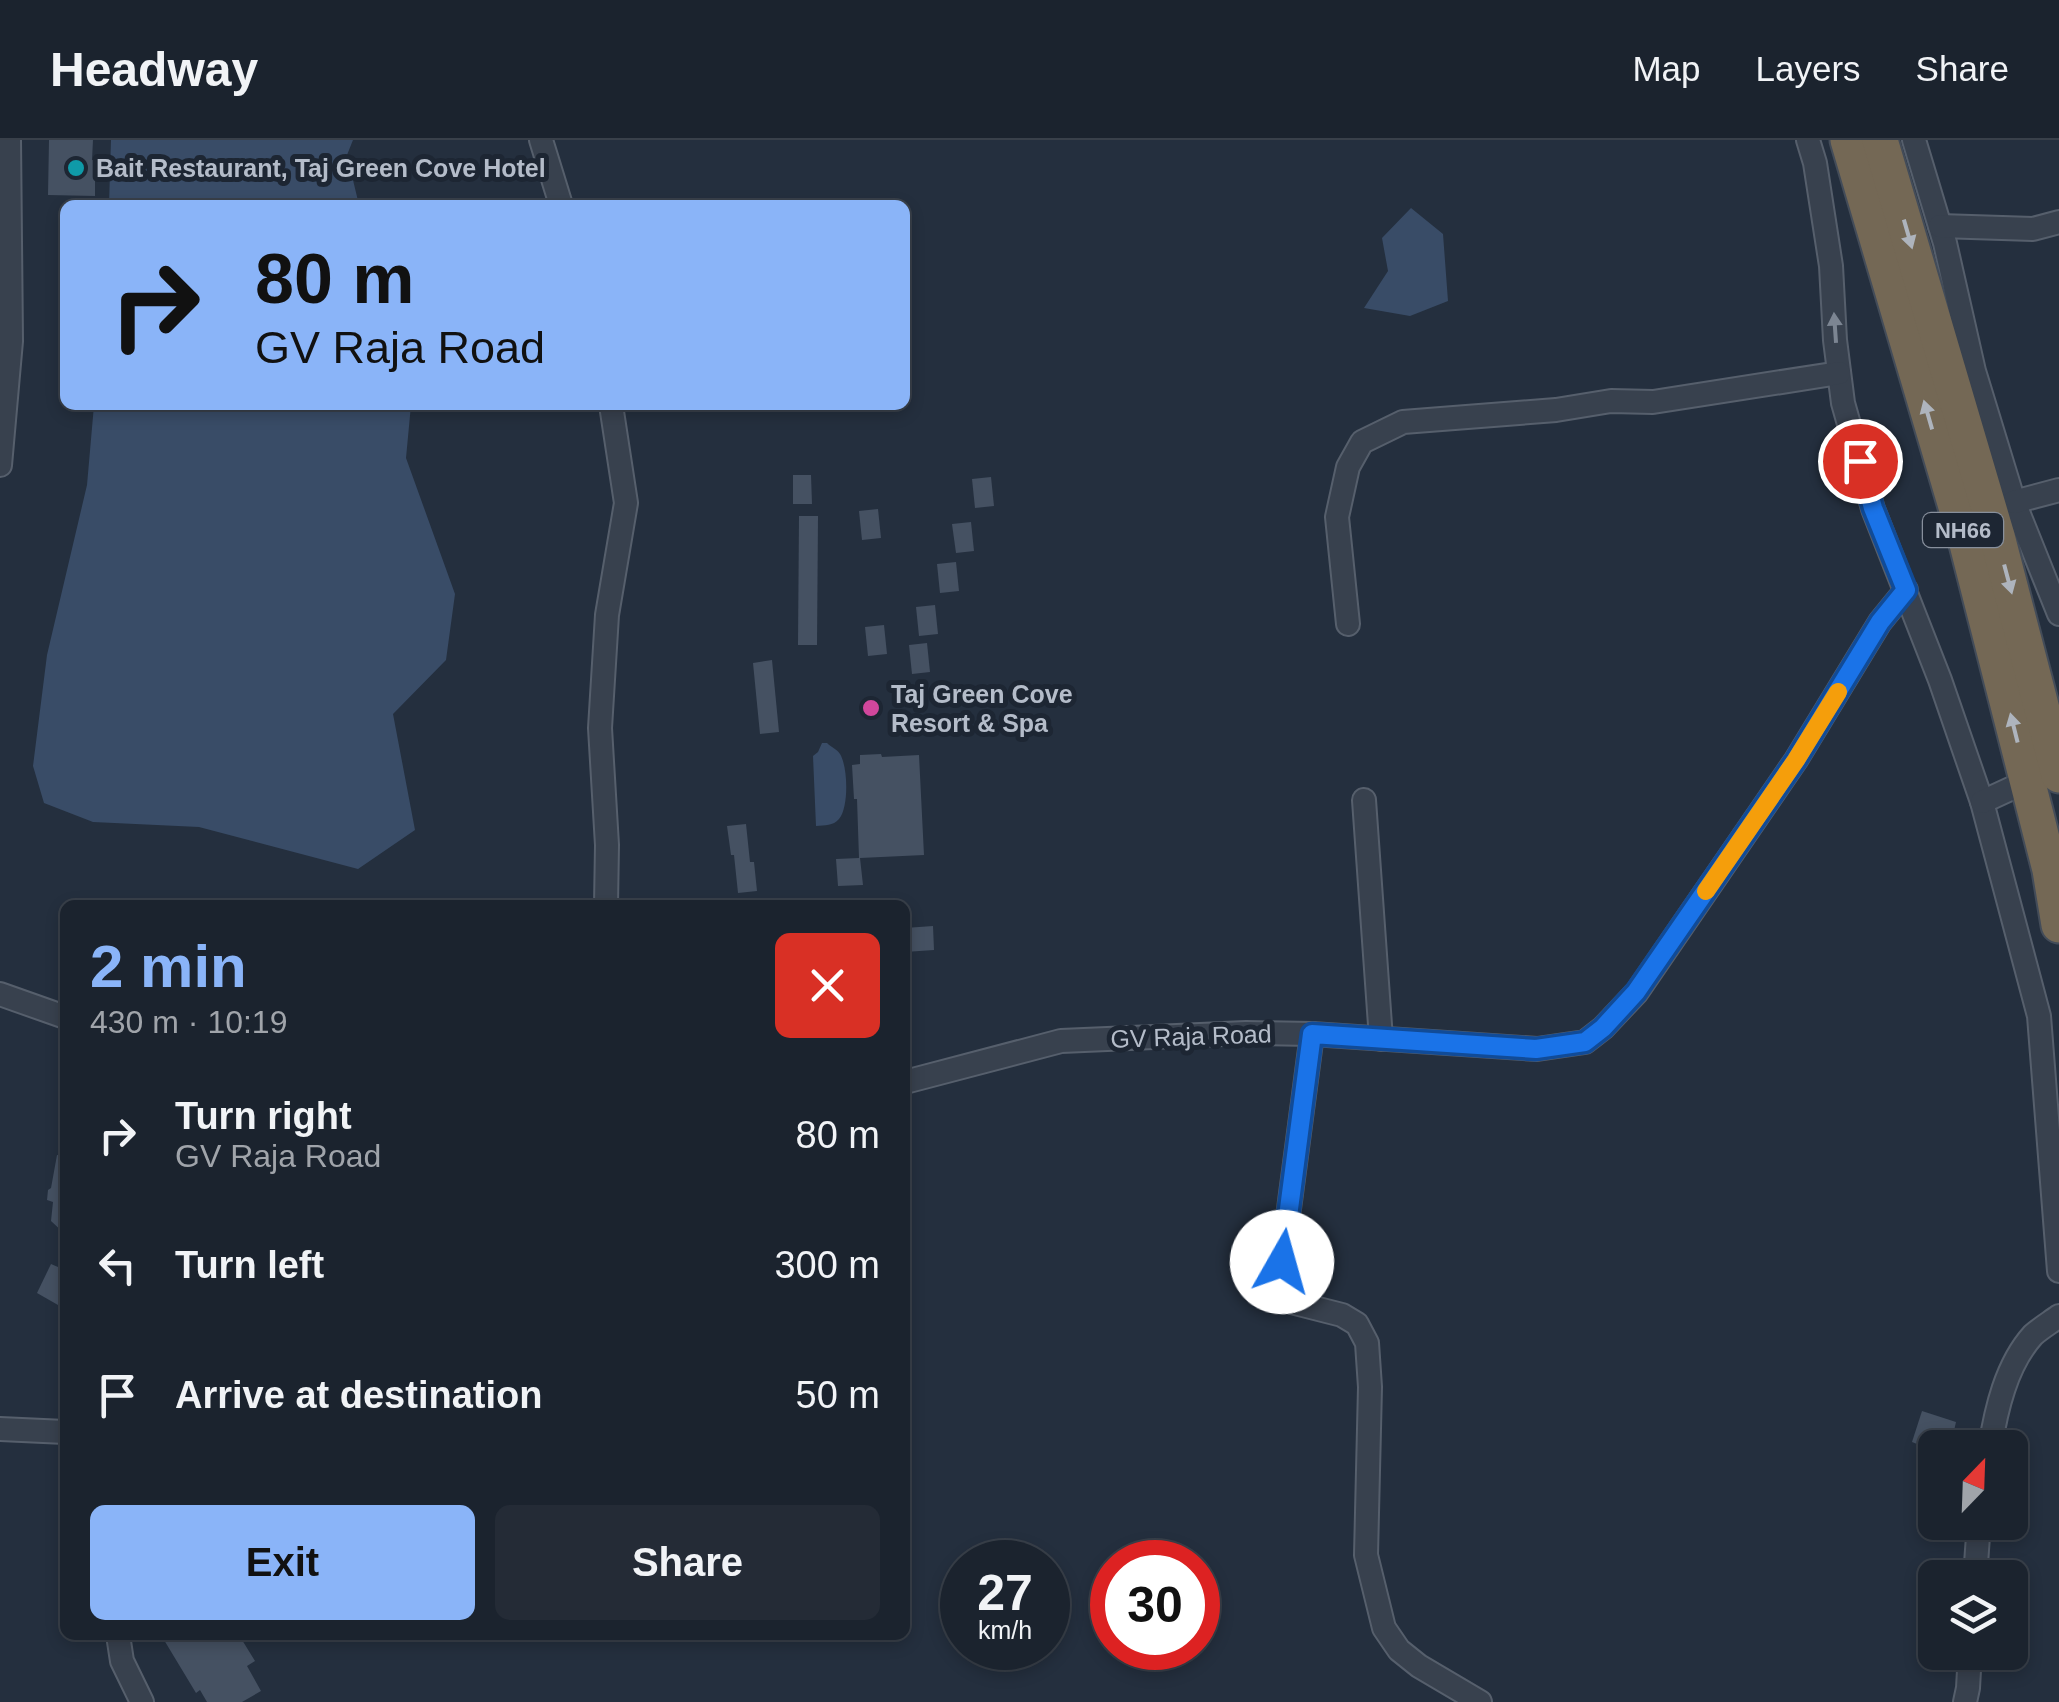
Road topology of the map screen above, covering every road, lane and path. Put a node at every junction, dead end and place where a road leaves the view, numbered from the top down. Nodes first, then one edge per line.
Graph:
1 (9, 140) edge
2 (540, 140) edge
3 (1808, 140) edge
4 (1848, 140) edge
5 (1880, 140) edge
6 (1914, 140) edge
7 (558, 200) edge
8 (2059, 222) edge
9 (1940, 226) junction
10 (1839, 373) junction
11 (611, 410) edge
12 (0, 466) edge
13 (2059, 490) edge
14 (2014, 502) junction
15 (1982, 540) junction
16 (1906, 590) junction
17 (2059, 614) edge
18 (1348, 624) dead end
19 (2059, 775) edge
20 (2020, 784) dead end
21 (1364, 800) dead end
22 (1982, 802) junction
23 (606, 900) edge
24 (2059, 925) edge
25 (0, 994) edge
26 (60, 1015) edge
27 (1312, 1034) junction
28 (1381, 1038) junction
29 (910, 1081) edge
30 (2059, 1271) edge
31 (2059, 1316) edge
32 (0, 1429) edge
33 (1994, 1430) edge
34 (60, 1432) edge
35 (119, 1640) edge
36 (1969, 1670) edge
37 (142, 1702) edge
38 (1480, 1702) edge
39 (1964, 1702) edge

1 - 12 street
2 - 7 street
10 -> 3 street
15 -> 4 highway, NH66
5 -> 15 highway, NH66
6 - 9 street
8 - 9 street
9 - 14 street
10 - 16 street
10 - 18 street
11 - 23 street
13 - 14 street
14 - 17 street
15 -> 19 highway, NH66
24 -> 15 highway, NH66
16 - 22 street
16 - 28 street, GV Raja Road
20 - 22 street
21 - 28 street
22 - 30 street
25 - 26 street
27 - 28 street, GV Raja Road
27 - 29 street, GV Raja Road
27 - 38 street
31 - 33 street
32 - 34 street
35 - 37 street
36 - 39 street

